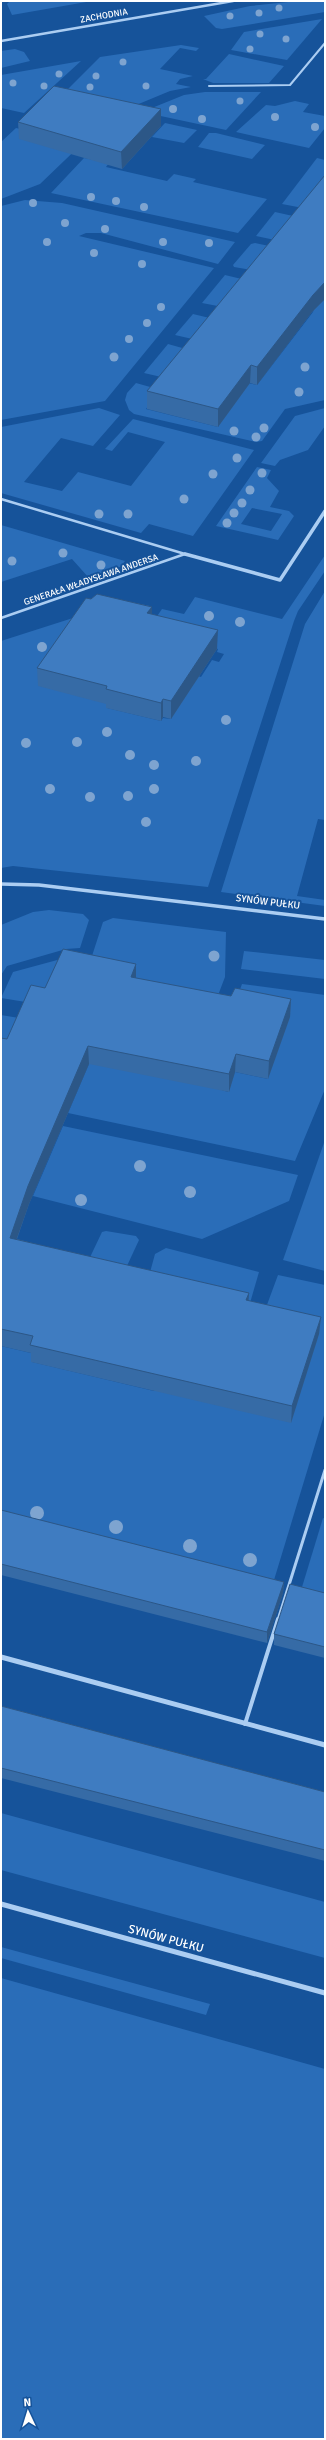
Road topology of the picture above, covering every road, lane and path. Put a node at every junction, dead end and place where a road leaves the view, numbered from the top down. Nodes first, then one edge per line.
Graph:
1 (233, 1) edge
2 (1, 41) edge
3 (325, 43) edge
4 (209, 86) dead end
5 (1, 499) edge
6 (325, 511) edge
7 (185, 554) junction
8 (1, 618) edge
9 (1, 884) edge
10 (325, 918) edge
11 (325, 1470) edge
12 (1, 1657) edge
13 (245, 1724) junction
14 (325, 1745) edge
15 (1, 1904) edge
16 (325, 1993) edge

1 - 2 street, ZACHODNIA
3 - 4 lane
5 - 7 lane, GENERAŁA WŁADYSŁAWA ANDERSA
6 - 7 street, GENERAŁA WŁADYSŁAWA ANDERSA
7 - 8 lane, GENERAŁA WŁADYSŁAWA ANDERSA
9 - 10 street, SYNÓW PUŁKU
11 - 13 lane
12 - 13 street
13 - 14 street
15 - 16 street, SYNÓW PUŁKU

